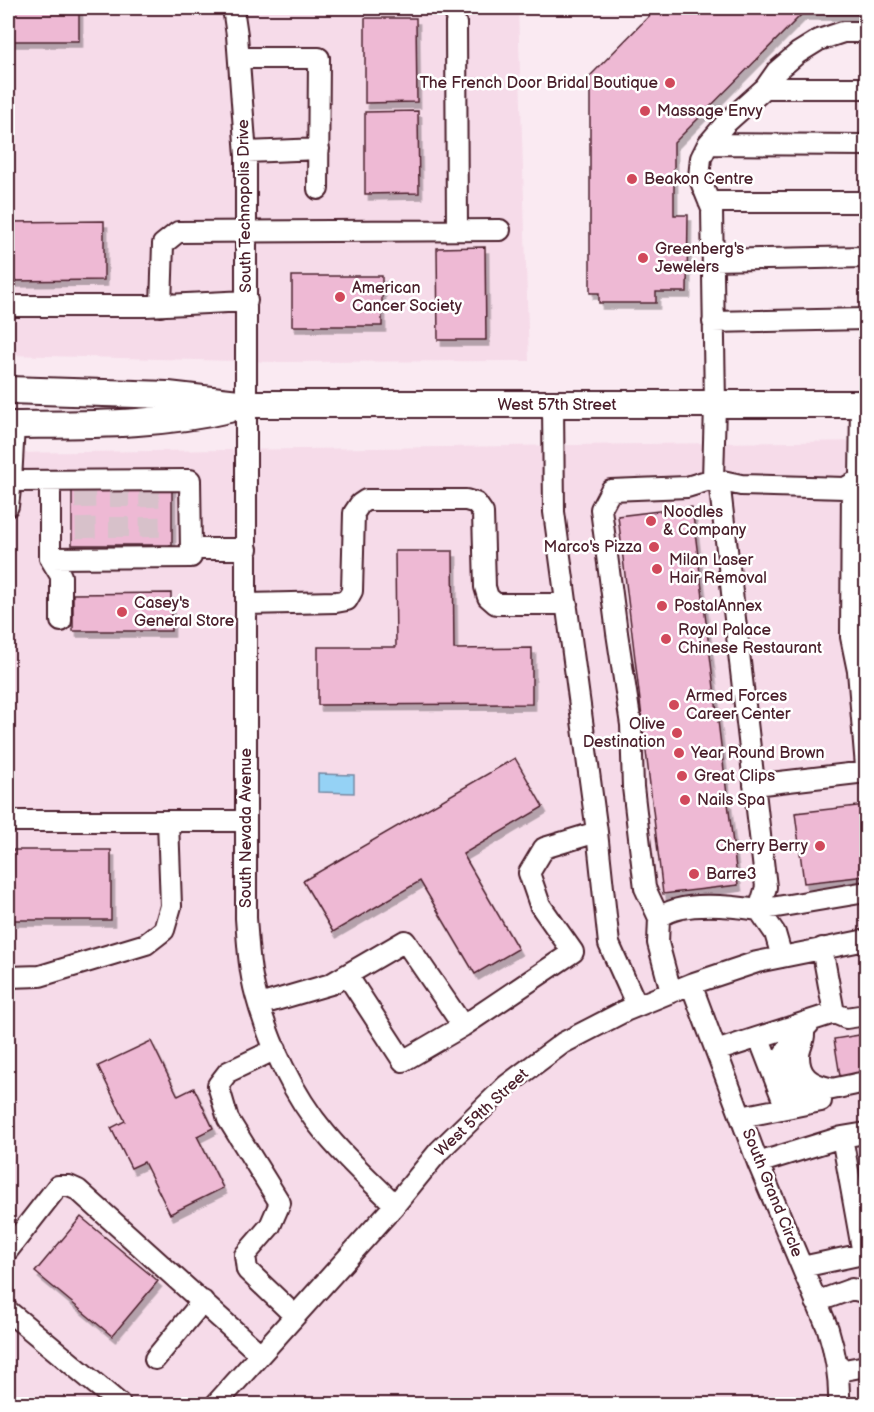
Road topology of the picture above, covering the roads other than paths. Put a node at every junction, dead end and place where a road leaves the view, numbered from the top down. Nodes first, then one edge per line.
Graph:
1 (233, 8) edge
2 (456, 23) dead end
3 (867, 32) edge
4 (239, 58) junction
5 (765, 88) junction
6 (867, 88) edge
7 (708, 144) junction
8 (867, 145) edge
9 (319, 149) junction
10 (246, 152) junction
11 (318, 189) dead end
12 (709, 202) junction
13 (867, 202) edge
14 (457, 230) junction
15 (500, 230) dead end
16 (246, 231) junction
17 (867, 257) edge
18 (713, 260) junction
19 (247, 301) junction
20 (8, 306) edge
21 (161, 306) junction
22 (867, 319) edge
23 (713, 322) junction
24 (8, 390) edge
25 (247, 404) junction
26 (864, 404) edge
27 (553, 405) junction
28 (715, 405) junction
29 (11, 425) edge
30 (716, 480) junction
31 (11, 481) junction
32 (50, 481) junction
33 (852, 484) junction
34 (8, 506) edge
35 (191, 549) junction
36 (247, 549) junction
37 (50, 558) junction
38 (246, 604) junction
39 (567, 604) junction
40 (61, 621) dead end
41 (862, 671) edge
42 (867, 769) edge
43 (754, 784) junction
44 (8, 820) edge
45 (168, 820) junction
46 (246, 820) junction
47 (597, 832) junction
48 (867, 892) edge
49 (759, 910) junction
50 (659, 918) junction
51 (867, 940) edge
52 (822, 948) junction
53 (782, 957) junction
54 (347, 975) junction
55 (8, 977) edge
56 (691, 984) junction
57 (671, 992) junction
58 (259, 1005) junction
59 (638, 1006) junction
60 (834, 1013) junction
61 (867, 1015) edge
62 (463, 1026) junction
63 (807, 1026) junction
64 (759, 1038) junction
65 (276, 1049) junction
66 (716, 1051) junction
67 (867, 1082) edge
68 (867, 1092) edge
69 (786, 1108) junction
70 (741, 1117) junction
71 (867, 1133) edge
72 (842, 1137) junction
73 (758, 1163) junction
74 (395, 1205) junction
75 (8, 1250) edge
76 (865, 1254) edge
77 (802, 1267) junction
78 (867, 1293) edge
79 (202, 1301) junction
80 (816, 1302) junction
81 (8, 1311) edge
82 (295, 1316) junction
83 (260, 1354) junction
84 (155, 1359) dead end
85 (867, 1366) edge
86 (839, 1371) junction
87 (120, 1404) edge
88 (216, 1404) edge
89 (839, 1404) edge

1 - 4 street, South Technopolis Drive
2 - 14 street
3 - 5 street
4 - 9 street
4 - 10 street, South Technopolis Drive
5 - 6 street
5 - 7 street
7 - 8 street
7 - 12 street
9 - 10 street
9 - 11 street
10 - 16 street, South Technopolis Drive
12 - 13 street
12 - 18 street
14 - 15 street
14 - 16 street
16 - 19 street, South Technopolis Drive
16 - 21 street
17 - 18 street
18 - 23 street
19 - 21 street
19 - 25 street, South Technopolis Drive
20 - 21 street
22 - 23 street
23 - 28 street
24 - 25 main road, West 57th Street
25 - 27 main road, West 57th Street
25 - 29 main road, West 57th Street
25 - 36 street, South Nevada Avenue
26 - 28 main road, West 57th Street
26 - 33 street
27 - 28 main road, West 57th Street
27 - 39 street
28 - 30 street
29 - 31 street
30 - 33 street
30 - 43 street
30 - 50 street
31 - 32 street
31 - 34 street
32 - 35 street
32 - 37 street
33 - 41 street
35 - 36 street
35 - 37 street
36 - 38 street, South Nevada Avenue
37 - 40 street
38 - 39 street
38 - 46 street, South Nevada Avenue
39 - 47 street
41 - 42 street
42 - 43 street
43 - 49 street
44 - 45 street
45 - 46 street
45 - 55 street
46 - 58 street, South Nevada Avenue
47 - 59 street
47 - 62 street
48 - 49 street
49 - 50 street
49 - 53 street
50 - 57 street
51 - 52 street, West 59th Street
52 - 53 street, West 59th Street
52 - 60 street
53 - 56 street, West 59th Street
54 - 58 street
54 - 62 street
54 - 62 street
56 - 57 street, West 59th Street
56 - 66 street, South Grand Circle
57 - 59 street, West 59th Street
58 - 65 street, South Nevada Avenue
59 - 74 street, West 59th Street
60 - 61 street
60 - 63 street
63 - 64 street
63 - 67 street
64 - 66 street
64 - 69 street
65 - 74 street, South Nevada Avenue
65 - 82 street
66 - 70 street, South Grand Circle
68 - 69 street
69 - 70 street
70 - 73 street, South Grand Circle
71 - 72 street
72 - 73 street
72 - 76 street
73 - 77 street, South Grand Circle
74 - 82 street, West 59th Street
75 - 79 street
76 - 77 street
77 - 80 street, South Grand Circle
78 - 80 street
79 - 83 street
79 - 84 street
80 - 86 street, South Grand Circle
81 - 87 street
82 - 83 street, West 59th Street
83 - 88 street, West 59th Street
85 - 86 street
86 - 89 street, South Grand Circle

